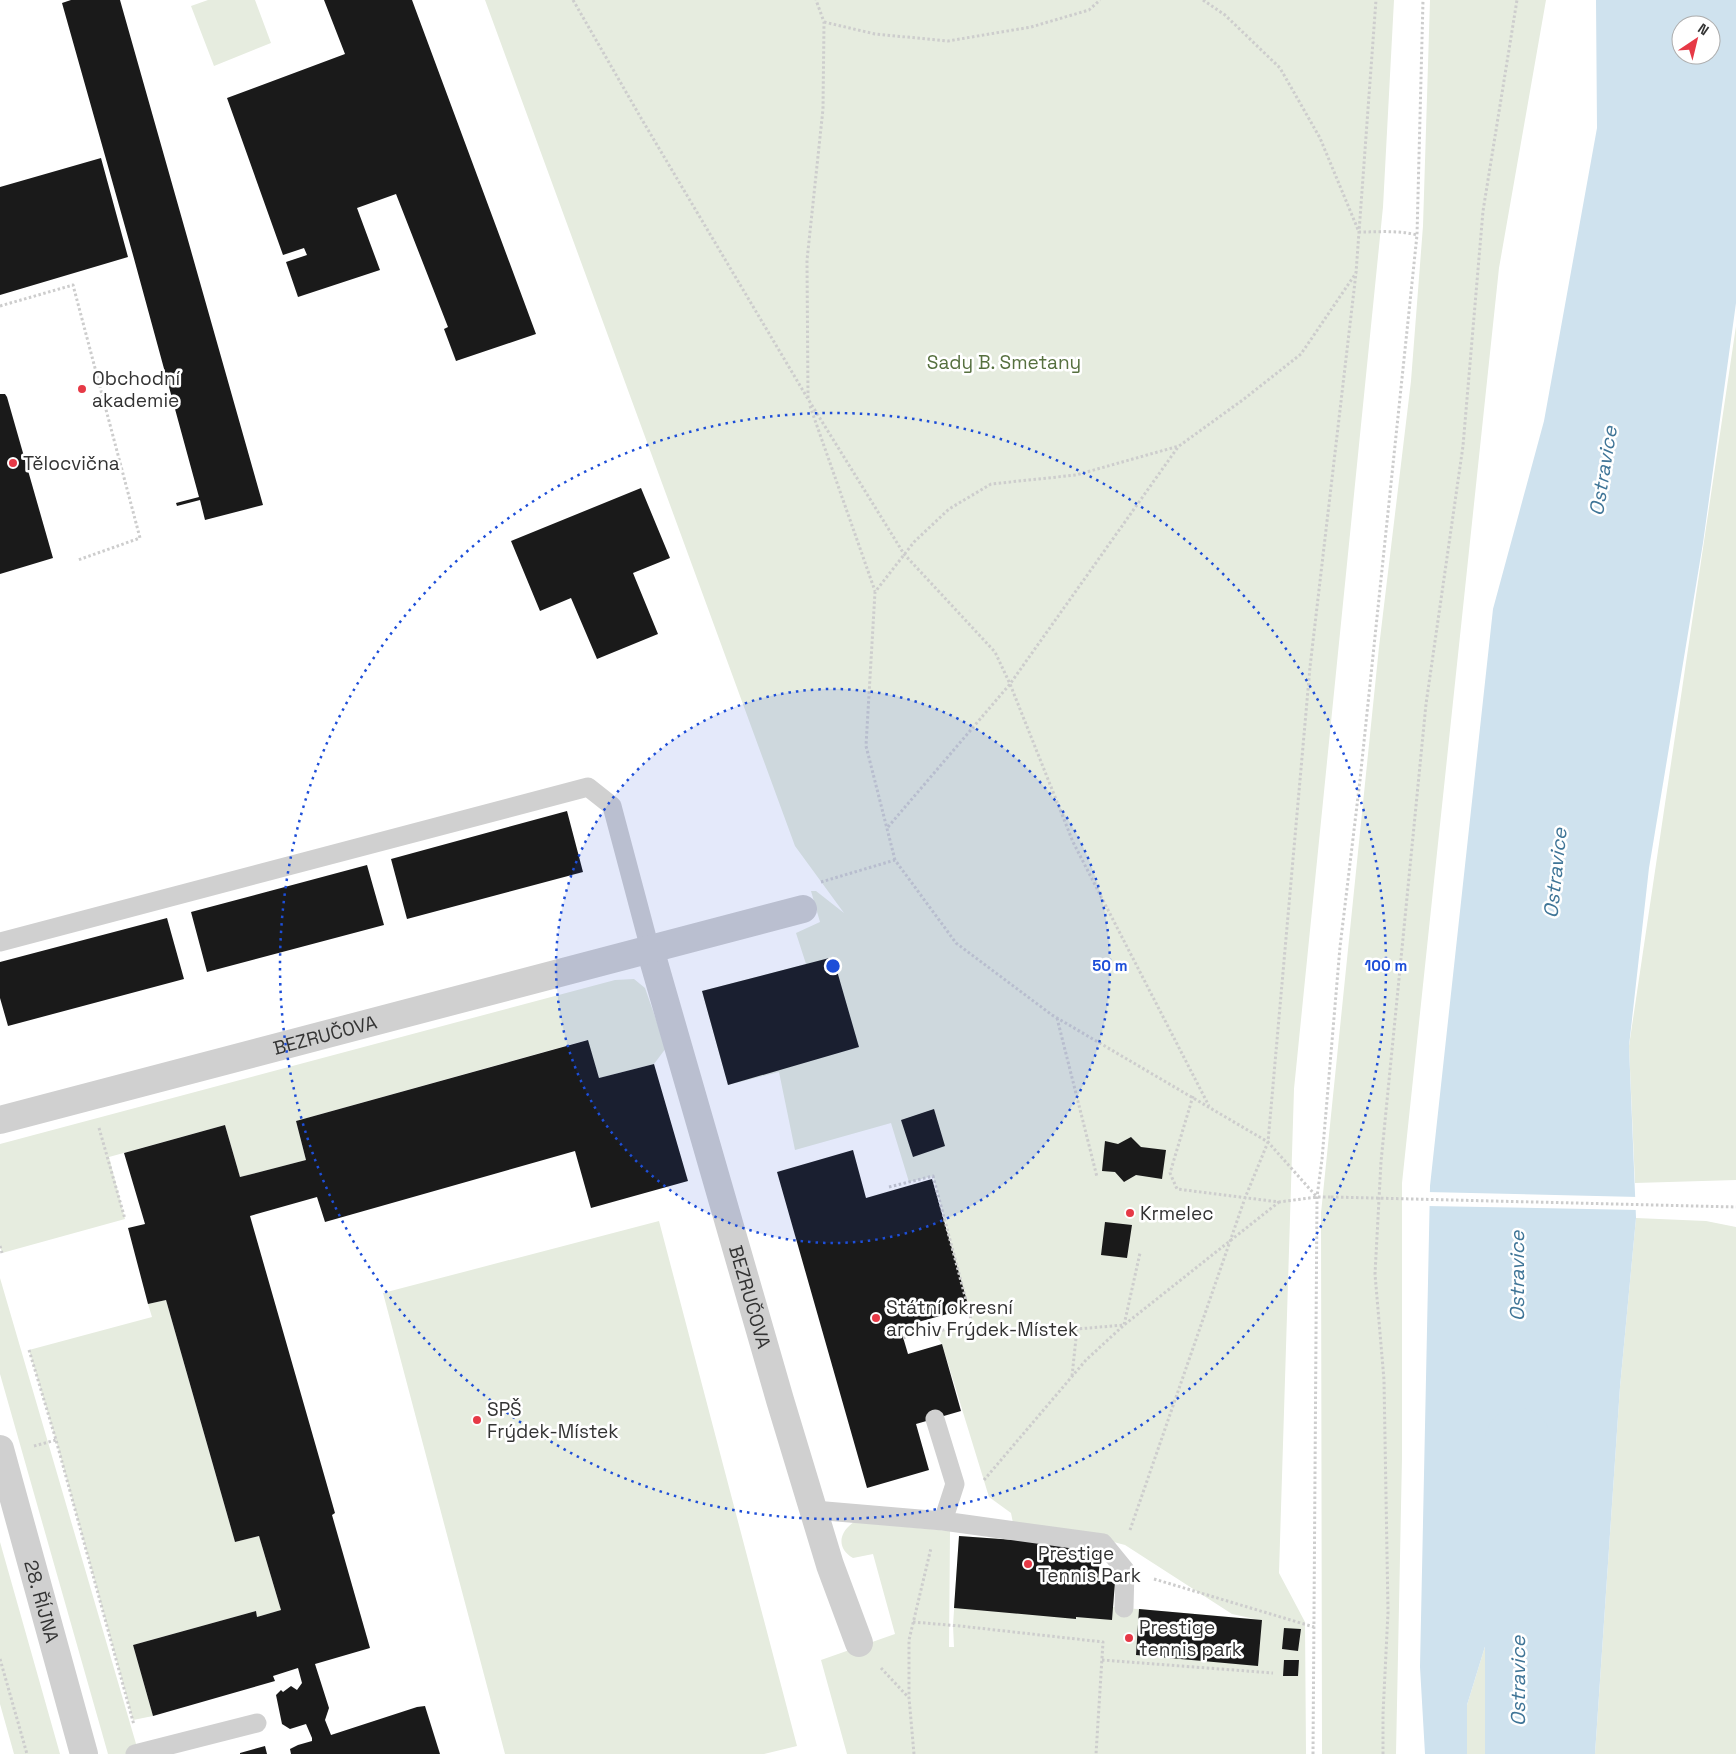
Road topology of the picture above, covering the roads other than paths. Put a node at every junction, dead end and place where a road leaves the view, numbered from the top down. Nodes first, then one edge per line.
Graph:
1 (803, 909) dead end
2 (0, 942) edge
3 (650, 949) junction
4 (0, 1120) edge
5 (934, 1419) dead end
6 (0, 1449) edge
7 (814, 1510) junction
8 (943, 1521) junction
9 (1124, 1608) dead end
10 (859, 1643) road end
11 (257, 1723) dead end
12 (139, 1753) edge
13 (84, 1754) edge

1 - 3 street, BEZRUČOVA
2 - 3 lane
3 - 4 street, BEZRUČOVA
3 - 7 street, BEZRUČOVA
5 - 8 lane
6 - 13 street, 28. ŘÍJNA
7 - 8 lane
7 - 10 street, BEZRUČOVA
8 - 9 lane
11 - 12 lane

